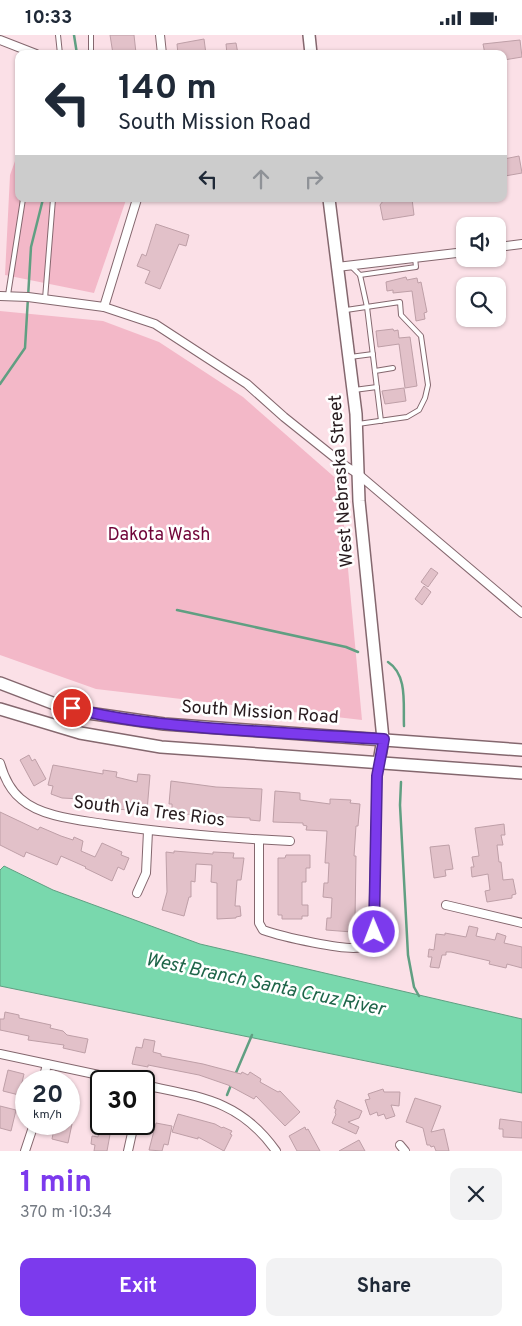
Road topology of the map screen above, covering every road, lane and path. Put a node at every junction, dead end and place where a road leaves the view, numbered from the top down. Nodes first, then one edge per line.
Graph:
1 (58, 35) edge
2 (90, 35) edge
3 (160, 35) edge
4 (309, 35) edge
5 (0, 41) edge
6 (25, 50) edge
7 (60, 50) edge
8 (91, 50) edge
9 (162, 50) edge
10 (311, 50) edge
11 (22, 202) edge
12 (53, 202) edge
13 (136, 202) edge
14 (330, 202) edge
15 (522, 244) edge
16 (506, 246) edge
17 (456, 252) edge
18 (415, 258) junction
19 (351, 266) junction
20 (337, 267) junction
21 (360, 275) junction
22 (4, 296) edge
23 (45, 299) junction
24 (104, 307) junction
25 (366, 307) junction
26 (343, 311) junction
27 (373, 354) junction
28 (349, 357) junction
29 (393, 369) dead end
30 (375, 371) junction
31 (377, 387) junction
32 (353, 390) junction
33 (381, 421) junction
34 (356, 425) junction
35 (358, 474) junction
36 (522, 613) edge
37 (0, 683) edge
38 (0, 709) edge
39 (128, 719) junction
40 (384, 739) junction
41 (125, 740) junction
42 (522, 750) edge
43 (379, 762) junction
44 (0, 763) edge
45 (522, 773) edge
46 (148, 831) junction
47 (259, 840) junction
48 (290, 841) dead end
49 (137, 893) dead end
50 (446, 905) dead end
51 (522, 923) edge
52 (0, 1054) edge
53 (47, 1064) junction
54 (46, 1070) edge
55 (90, 1073) edge
56 (155, 1087) edge
57 (30, 1135) edge
58 (132, 1135) edge
59 (25, 1151) edge
60 (128, 1151) edge
61 (276, 1151) edge

1 - 7 lane
2 - 8 lane
3 - 9 street
4 - 10 main road
5 - 6 street
11 - 22 lane
12 - 23 lane
13 - 24 street
14 - 20 main road, West Nebraska Street
15 - 16 street
17 - 18 street
18 - 19 street
18 - 21 lane
19 - 20 street
19 - 21 lane
20 - 26 main road, West Nebraska Street
21 - 25 lane
22 - 23 street
23 - 24 street
24 - 35 street
25 - 26 lane
25 - 27 lane
25 - 33 lane
26 - 28 main road, West Nebraska Street
27 - 28 lane
27 - 30 lane
28 - 32 main road, West Nebraska Street
29 - 30 lane
30 - 31 lane
31 - 32 lane
31 - 33 lane
32 - 34 main road, West Nebraska Street
33 - 34 lane
34 - 35 main road, West Nebraska Street
35 - 36 street
35 - 40 main road, West Nebraska Street
37 - 39 main road, South Mission Road
38 - 41 main road
39 - 40 main road, South Mission Road
39 - 41 main road
40 - 42 main road, South Mission Road
40 - 43 main road, West Nebraska Street
41 - 43 main road
43 - 45 main road
43 - 47 street
44 - 46 street, South Via Tres Rios
46 - 47 street, South Via Tres Rios
46 - 49 street
47 - 48 street, South Via Tres Rios
50 - 51 street
52 - 53 street
53 - 54 street
53 - 55 street
56 - 61 street
57 - 59 street
58 - 60 street

